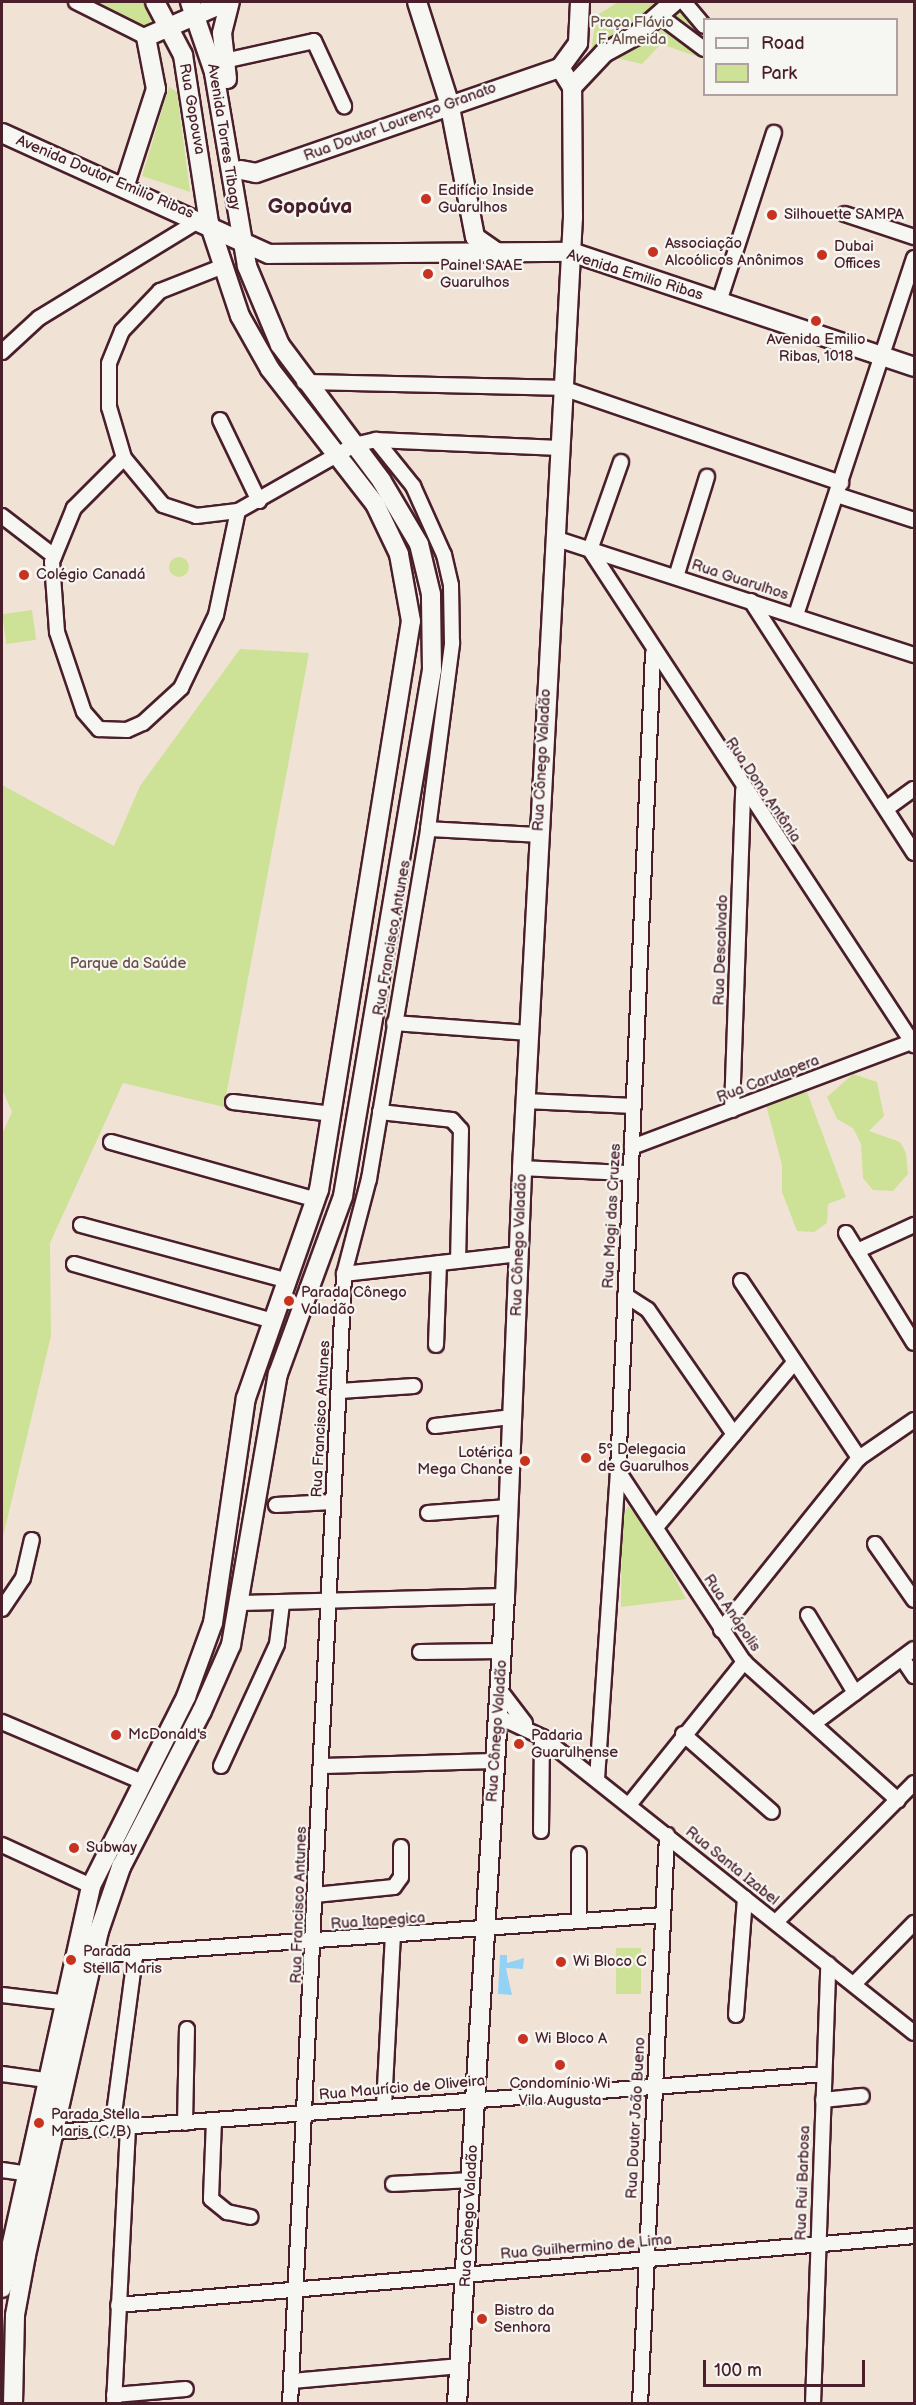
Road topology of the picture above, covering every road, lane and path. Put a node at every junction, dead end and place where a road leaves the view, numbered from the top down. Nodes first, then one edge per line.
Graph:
1 (76, 2) edge
2 (155, 2) edge
3 (417, 2) edge
4 (580, 2) edge
5 (674, 2) edge
6 (684, 2) edge
7 (224, 3) edge
8 (92, 6) edge
9 (193, 8) edge
10 (660, 16) junction
11 (170, 25) junction
12 (703, 25) edge
13 (146, 37) junction
14 (578, 43) junction
15 (703, 48) edge
16 (604, 53) junction
17 (183, 55) junction
18 (217, 56) junction
19 (560, 68) junction
20 (572, 87) junction
21 (156, 89) junction
22 (449, 102) junction
23 (344, 106) dead end
24 (2, 133) edge
25 (774, 133) dead end
26 (241, 170) junction
27 (126, 185) junction
28 (845, 214) dead end
29 (205, 221) junction
30 (473, 229) junction
31 (572, 232) junction
32 (915, 237) edge
33 (246, 243) junction
34 (546, 252) junction
35 (571, 252) junction
36 (443, 254) junction
37 (506, 254) junction
38 (915, 258) edge
39 (221, 267) junction
40 (719, 302) junction
41 (2, 352) edge
42 (881, 356) junction
43 (915, 367) edge
44 (304, 382) junction
45 (562, 388) junction
46 (220, 420) dead end
47 (376, 440) junction
48 (398, 441) junction
49 (354, 445) junction
50 (559, 448) junction
51 (339, 457) junction
52 (124, 458) junction
53 (393, 461) junction
54 (621, 462) dead end
55 (706, 477) dead end
56 (839, 489) junction
57 (259, 501) junction
58 (238, 511) junction
59 (2, 516) edge
60 (915, 520) edge
61 (554, 538) junction
62 (590, 550) junction
63 (54, 556) junction
64 (676, 577) junction
65 (751, 601) junction
66 (796, 615) junction
67 (653, 654) junction
68 (915, 655) edge
69 (915, 789) edge
70 (743, 790) junction
71 (886, 809) junction
72 (428, 829) junction
73 (539, 835) junction
74 (915, 853) edge
75 (348, 1013) junction
76 (375, 1018) junction
77 (394, 1023) junction
78 (529, 1034) junction
79 (914, 1042) edge
80 (525, 1101) junction
81 (233, 1102) dead end
82 (634, 1106) junction
83 (732, 1110) junction
84 (380, 1112) junction
85 (332, 1114) junction
86 (111, 1142) dead end
87 (632, 1147) junction
88 (522, 1168) junction
89 (630, 1173) junction
90 (317, 1200) junction
91 (81, 1225) dead end
92 (915, 1225) edge
93 (846, 1233) dead end
94 (857, 1251) junction
95 (519, 1254) junction
96 (458, 1261) junction
97 (439, 1263) junction
98 (74, 1264) dead end
99 (344, 1275) junction
100 (288, 1281) junction
101 (741, 1281) dead end
102 (625, 1295) junction
103 (273, 1321) junction
104 (915, 1343) edge
105 (436, 1345) dead end
106 (794, 1363) junction
107 (414, 1386) dead end
108 (340, 1391) junction
109 (512, 1417) junction
110 (915, 1420) edge
111 (435, 1426) dead end
112 (734, 1434) junction
113 (859, 1458) junction
114 (618, 1471) junction
115 (332, 1502) junction
116 (276, 1505) dead end
117 (508, 1507) junction
118 (428, 1513) dead end
119 (657, 1526) junction
120 (32, 1540) dead end
121 (875, 1544) dead end
122 (505, 1596) junction
123 (915, 1600) edge
124 (330, 1601) junction
125 (282, 1603) junction
126 (239, 1604) junction
127 (2, 1609) edge
128 (808, 1615) dead end
129 (721, 1630) junction
130 (915, 1649) edge
131 (502, 1651) junction
132 (420, 1652) dead end
133 (902, 1658) junction
134 (744, 1662) junction
135 (915, 1676) edge
136 (499, 1689) junction
137 (855, 1692) junction
138 (498, 1716) junction
139 (2, 1722) edge
140 (816, 1722) junction
141 (528, 1727) junction
142 (683, 1734) junction
143 (542, 1737) junction
144 (495, 1761) junction
145 (220, 1766) dead end
146 (322, 1766) junction
147 (597, 1779) junction
148 (140, 1781) junction
149 (913, 1788) edge
150 (898, 1800) junction
151 (629, 1805) junction
152 (772, 1812) dead end
153 (541, 1831) dead end
154 (667, 1835) junction
155 (2, 1845) edge
156 (401, 1847) dead end
157 (579, 1854) dead end
158 (91, 1886) junction
159 (315, 1895) junction
160 (745, 1898) junction
161 (663, 1915) junction
162 (579, 1920) junction
163 (776, 1922) junction
164 (915, 1923) edge
165 (484, 1925) junction
166 (393, 1937) junction
167 (314, 1942) junction
168 (93, 1956) junction
169 (135, 1957) junction
170 (828, 1964) junction
171 (854, 1984) junction
172 (2, 1995) edge
173 (61, 2002) junction
174 (736, 2015) dead end
175 (187, 2029) dead end
176 (915, 2033) edge
177 (2, 2074) edge
178 (824, 2074) junction
179 (45, 2080) junction
180 (653, 2087) junction
181 (862, 2096) dead end
182 (476, 2098) junction
183 (822, 2100) junction
184 (384, 2106) junction
185 (305, 2113) junction
186 (214, 2120) junction
187 (185, 2123) junction
188 (128, 2127) junction
189 (112, 2129) junction
190 (55, 2132) junction
191 (2, 2170) edge
192 (24, 2173) junction
193 (471, 2180) junction
194 (393, 2184) dead end
195 (250, 2217) dead end
196 (915, 2236) edge
197 (818, 2246) junction
198 (12, 2253) edge
199 (646, 2257) junction
200 (465, 2276) junction
201 (2, 2288) edge
202 (297, 2293) junction
203 (118, 2305) junction
204 (460, 2366) junction
205 (292, 2381) junction
206 (186, 2389) dead end
207 (114, 2399) edge
208 (13, 2403) edge
209 (290, 2403) edge
210 (457, 2403) edge
211 (640, 2403) edge
212 (813, 2403) edge

1 - 8 street
2 - 11 main road, Rua Gopouva
3 - 22 main road
4 - 14 main road
5 - 10 main road
6 - 12 street
7 - 9 main road
7 - 18 main road
8 - 13 street
9 - 11 main road
9 - 18 main road, Avenida Torres Tibagy
10 - 15 street
10 - 16 main road
11 - 13 main road
11 - 17 main road, Rua Gopouva
13 - 21 main road
14 - 16 main road
14 - 19 main road
16 - 20 main road
17 - 21 main road
17 - 29 main road, Rua Gopouva
18 - 23 street
18 - 26 main road
18 - 33 main road, Avenida Torres Tibagy
19 - 20 main road
19 - 22 main road, Rua Doutor Lourenço Granato
20 - 31 main road, Rua Cônego Valadão
21 - 27 main road
22 - 26 main road, Rua Doutor Lourenço Granato
22 - 30 main road
24 - 27 main road, Avenida Doutor Emilio Ribas
25 - 40 street
26 - 33 main road
27 - 29 main road, Avenida Doutor Emilio Ribas
28 - 32 street
29 - 33 main road, Avenida Emilio Ribas
29 - 39 main road, Rua Gopouva
29 - 41 street
30 - 36 main road
30 - 37 main road
31 - 34 main road
31 - 35 main road, Rua Cônego Valadão
33 - 36 main road, Avenida Emilio Ribas
33 - 44 main road
34 - 35 main road, Avenida Emilio Ribas
34 - 37 main road, Avenida Emilio Ribas
35 - 40 main road, Avenida Emilio Ribas
35 - 45 main road, Rua Cônego Valadão
36 - 37 main road, Avenida Emilio Ribas
38 - 42 street
39 - 51 main road, Rua Gopouva
39 - 52 street
40 - 42 main road, Avenida Emilio Ribas
42 - 43 main road, Avenida Emilio Ribas
42 - 56 street
44 - 45 street
44 - 49 main road
45 - 50 main road, Rua Cônego Valadão
45 - 56 street
46 - 57 street
47 - 48 street
47 - 49 street
47 - 53 street, Rua Francisco Antunes
48 - 50 street
48 - 53 street
49 - 51 street
49 - 76 main road
50 - 61 main road, Rua Cônego Valadão
51 - 57 street
51 - 75 main road, Rua Gopouva
52 - 58 street
52 - 63 street
53 - 72 street, Rua Francisco Antunes
54 - 62 street
55 - 64 street
56 - 60 street
56 - 66 street
57 - 58 street
58 - 63 street
59 - 63 street
61 - 62 street, Rua Guarulhos
61 - 73 main road, Rua Cônego Valadão
62 - 64 street, Rua Guarulhos
62 - 67 street, Rua Dona Antônia
64 - 65 street, Rua Guarulhos
65 - 66 street, Rua Guarulhos
65 - 71 street
66 - 68 street, Rua Guarulhos
67 - 70 street, Rua Dona Antônia
67 - 82 street, Rua Mogi das Cruzes
69 - 71 street
70 - 79 street, Rua Dona Antônia
70 - 83 street, Rua Descalvado
71 - 74 street
72 - 73 street
72 - 77 street, Rua Francisco Antunes
73 - 78 main road, Rua Cônego Valadão
75 - 76 main road
75 - 85 main road, Rua Gopouva
76 - 126 main road
77 - 78 street
77 - 84 street, Rua Francisco Antunes
78 - 80 main road, Rua Cônego Valadão
79 - 83 street, Rua Carutapera
80 - 82 street
80 - 88 main road, Rua Cônego Valadão
81 - 85 street
82 - 87 street, Rua Mogi das Cruzes
83 - 87 street, Rua Carutapera
84 - 96 street
84 - 99 street, Rua Francisco Antunes
85 - 90 main road, Rua Gopouva
86 - 90 street
87 - 89 street, Rua Mogi das Cruzes
88 - 89 street
88 - 95 main road, Rua Cônego Valadão
89 - 102 street, Rua Mogi das Cruzes
90 - 100 main road, Rua Gopouva
91 - 100 street
92 - 94 street
93 - 94 street
94 - 104 street
95 - 96 street
95 - 109 main road, Rua Cônego Valadão
96 - 97 street
97 - 99 street
97 - 105 street
98 - 103 street
99 - 108 street, Rua Francisco Antunes
100 - 103 main road, Rua Gopouva
101 - 106 street
102 - 112 street
102 - 114 street, Rua Mogi das Cruzes
103 - 148 main road, Rua Gopouva
106 - 112 street
106 - 113 street
107 - 108 street
108 - 115 street, Rua Francisco Antunes
109 - 111 street
109 - 117 main road, Rua Cônego Valadão
110 - 113 street
112 - 119 street
113 - 129 street
114 - 119 street, Rua Anápolis
114 - 147 street, Rua Mogi das Cruzes
115 - 116 street
115 - 124 street, Rua Francisco Antunes
117 - 118 street
117 - 122 main road, Rua Cônego Valadão
119 - 129 street, Rua Anápolis
120 - 127 street
121 - 123 street
122 - 124 street
122 - 131 main road, Rua Cônego Valadão
124 - 125 street
124 - 146 street, Rua Francisco Antunes
125 - 126 street
125 - 145 street
126 - 168 main road
128 - 137 street
129 - 134 street, Rua Anápolis
130 - 133 street
131 - 132 street
131 - 136 main road, Rua Cônego Valadão
133 - 135 street
133 - 137 street
134 - 140 street, Rua Anápolis
134 - 142 street
136 - 138 main road, Rua Cônego Valadão
136 - 141 street, Rua Santa Izabel
137 - 140 street
138 - 141 street, Rua Santa Izabel
138 - 144 main road, Rua Cônego Valadão
139 - 148 street
140 - 150 street, Rua Anápolis
141 - 143 street, Rua Santa Izabel
142 - 151 street
142 - 152 street
143 - 147 street, Rua Santa Izabel
143 - 153 street
144 - 146 street
144 - 165 main road, Rua Cônego Valadão
146 - 159 street, Rua Francisco Antunes
147 - 151 street, Rua Santa Izabel
148 - 158 main road, Rua Gopouva
149 - 150 street
150 - 163 street
151 - 154 street, Rua Santa Izabel
154 - 160 street, Rua Santa Izabel
154 - 161 street, Rua Doutor João Bueno
155 - 158 street
156 - 159 street
157 - 162 street
158 - 173 main road, Rua Gopouva
159 - 167 street, Rua Francisco Antunes
160 - 163 street, Rua Santa Izabel
160 - 174 street
161 - 162 street, Rua Itapegica
161 - 180 street, Rua Doutor João Bueno
162 - 165 street, Rua Itapegica
163 - 170 street, Rua Santa Izabel
164 - 171 street
165 - 166 street, Rua Itapegica
165 - 182 main road, Rua Cônego Valadão
166 - 167 street, Rua Itapegica
166 - 184 street
167 - 169 street, Rua Itapegica
167 - 185 street, Rua Francisco Antunes
168 - 169 street, Rua Itapegica
168 - 190 main road
169 - 189 street
170 - 171 street, Rua Santa Izabel
170 - 178 street, Rua Rui Barbosa
171 - 176 street, Rua Santa Izabel
172 - 173 street
173 - 179 main road, Rua Gopouva
175 - 187 street
177 - 179 street
178 - 180 street, Rua Maurício de Oliveira
178 - 183 street, Rua Rui Barbosa
179 - 192 main road, Rua Gopouva
180 - 182 street, Rua Maurício de Oliveira
180 - 199 street, Rua Doutor João Bueno
181 - 183 street
182 - 184 street, Rua Maurício de Oliveira
182 - 193 main road, Rua Cônego Valadão
183 - 197 street, Rua Rui Barbosa
184 - 185 street, Rua Maurício de Oliveira
185 - 186 street, Rua Maurício de Oliveira
185 - 202 street, Rua Francisco Antunes
186 - 187 street, Rua Maurício de Oliveira
186 - 195 street
187 - 188 street, Rua Maurício de Oliveira
188 - 189 street, Rua Maurício de Oliveira
188 - 203 street
189 - 190 street, Rua Maurício de Oliveira
190 - 198 main road
191 - 192 street
192 - 198 main road, Rua Gopouva
193 - 194 street
193 - 200 main road, Rua Cônego Valadão
196 - 197 street, Rua Guilhermino de Lima
197 - 199 street, Rua Guilhermino de Lima
197 - 212 street, Rua Rui Barbosa
198 - 201 main road
198 - 208 main road
199 - 200 street, Rua Guilhermino de Lima
199 - 211 street, Rua Doutor João Bueno
200 - 202 street, Rua Guilhermino de Lima
200 - 204 main road, Rua Cônego Valadão
202 - 203 street, Rua Guilhermino de Lima
202 - 205 street, Rua Francisco Antunes
203 - 207 street
204 - 205 street
204 - 210 main road, Rua Cônego Valadão
205 - 209 street, Rua Francisco Antunes
206 - 207 street

